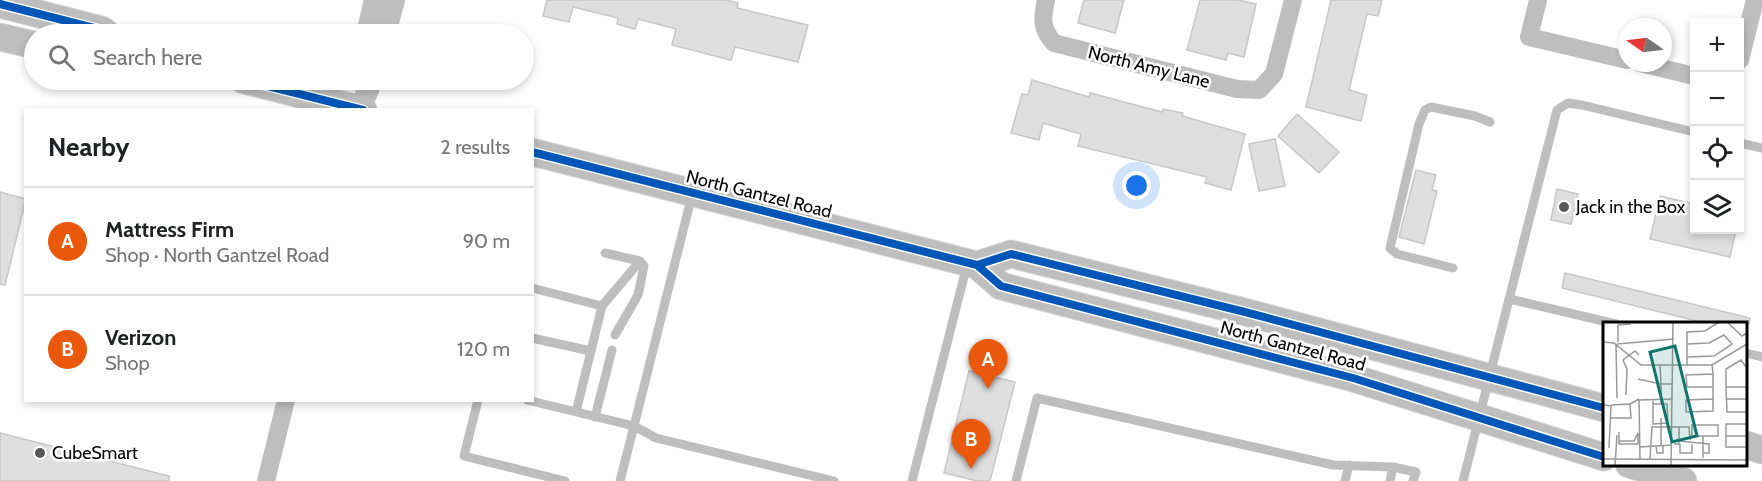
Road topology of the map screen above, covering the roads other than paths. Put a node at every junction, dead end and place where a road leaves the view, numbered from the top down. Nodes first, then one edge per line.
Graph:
1 (375, 0) edge
2 (394, 0) edge
3 (1046, 0) edge
4 (1293, 0) edge
5 (1538, 0) edge
6 (1755, 0) edge
7 (0, 4) edge
8 (78, 24) edge
9 (369, 24) edge
10 (388, 24) edge
11 (0, 37) edge
12 (24, 43) edge
13 (1744, 44) edge
14 (1618, 58) edge
15 (1672, 71) edge
16 (1690, 75) edge
17 (284, 90) edge
18 (360, 90) edge
19 (368, 90) edge
20 (357, 108) edge
21 (361, 108) edge
22 (361, 108) edge
23 (1490, 122) dead end
24 (1690, 131) edge
25 (1744, 144) edge
26 (1762, 148) edge
27 (534, 153) edge
28 (693, 193) junction
29 (605, 253) dead end
30 (640, 261) junction
31 (973, 264) junction
32 (1453, 267) dead end
33 (534, 289) edge
34 (1510, 299) junction
35 (602, 306) junction
36 (1608, 322) edge
37 (615, 335) dead end
38 (534, 338) edge
39 (612, 350) dead end
40 (591, 351) junction
41 (1747, 353) edge
42 (1762, 357) edge
43 (1490, 378) junction
44 (286, 402) edge
45 (478, 402) edge
46 (534, 402) edge
47 (1603, 407) edge
48 (576, 412) junction
49 (595, 417) junction
50 (1479, 418) junction
51 (634, 426) junction
52 (1747, 445) edge
53 (1762, 450) edge
54 (1603, 456) edge
55 (1349, 465) junction
56 (1632, 466) edge
57 (1394, 467) junction
58 (266, 481) edge
59 (565, 481) edge
60 (620, 481) edge
61 (834, 481) edge
62 (912, 481) edge
63 (1016, 481) edge
64 (1345, 481) edge
65 (1390, 481) edge
66 (1413, 481) edge
67 (1463, 481) edge
68 (1683, 481) edge

1 - 9 street
2 - 10 street
3 - 4 street, North Amy Lane
5 - 14 street
6 - 13 street
7 - 8 main road
11 - 12 main road
15 - 16 street
17 - 20 main road
18 - 21 street
19 - 22 street
23 - 32 lane
24 - 34 lane
25 - 26 lane
27 - 28 main road, North Gantzel Road
28 - 31 main road, North Gantzel Road
28 - 51 lane
29 - 30 lane
30 - 35 lane
30 - 37 lane
31 - 43 main road, North Gantzel Road
31 - 50 main road, North Gantzel Road
31 - 62 lane
33 - 35 lane
34 - 36 lane
34 - 43 lane
35 - 40 lane
38 - 40 lane
39 - 49 lane
40 - 48 lane
41 - 42 lane
43 - 47 main road, North Gantzel Road
43 - 50 lane
44 - 58 street
45 - 59 lane
46 - 48 lane
48 - 49 lane
49 - 51 lane
50 - 54 main road, North Gantzel Road
50 - 67 lane
51 - 60 lane
51 - 61 lane
52 - 53 main road
55 - 57 lane
55 - 63 lane
55 - 64 lane
56 - 68 main road
57 - 65 lane
57 - 66 lane

